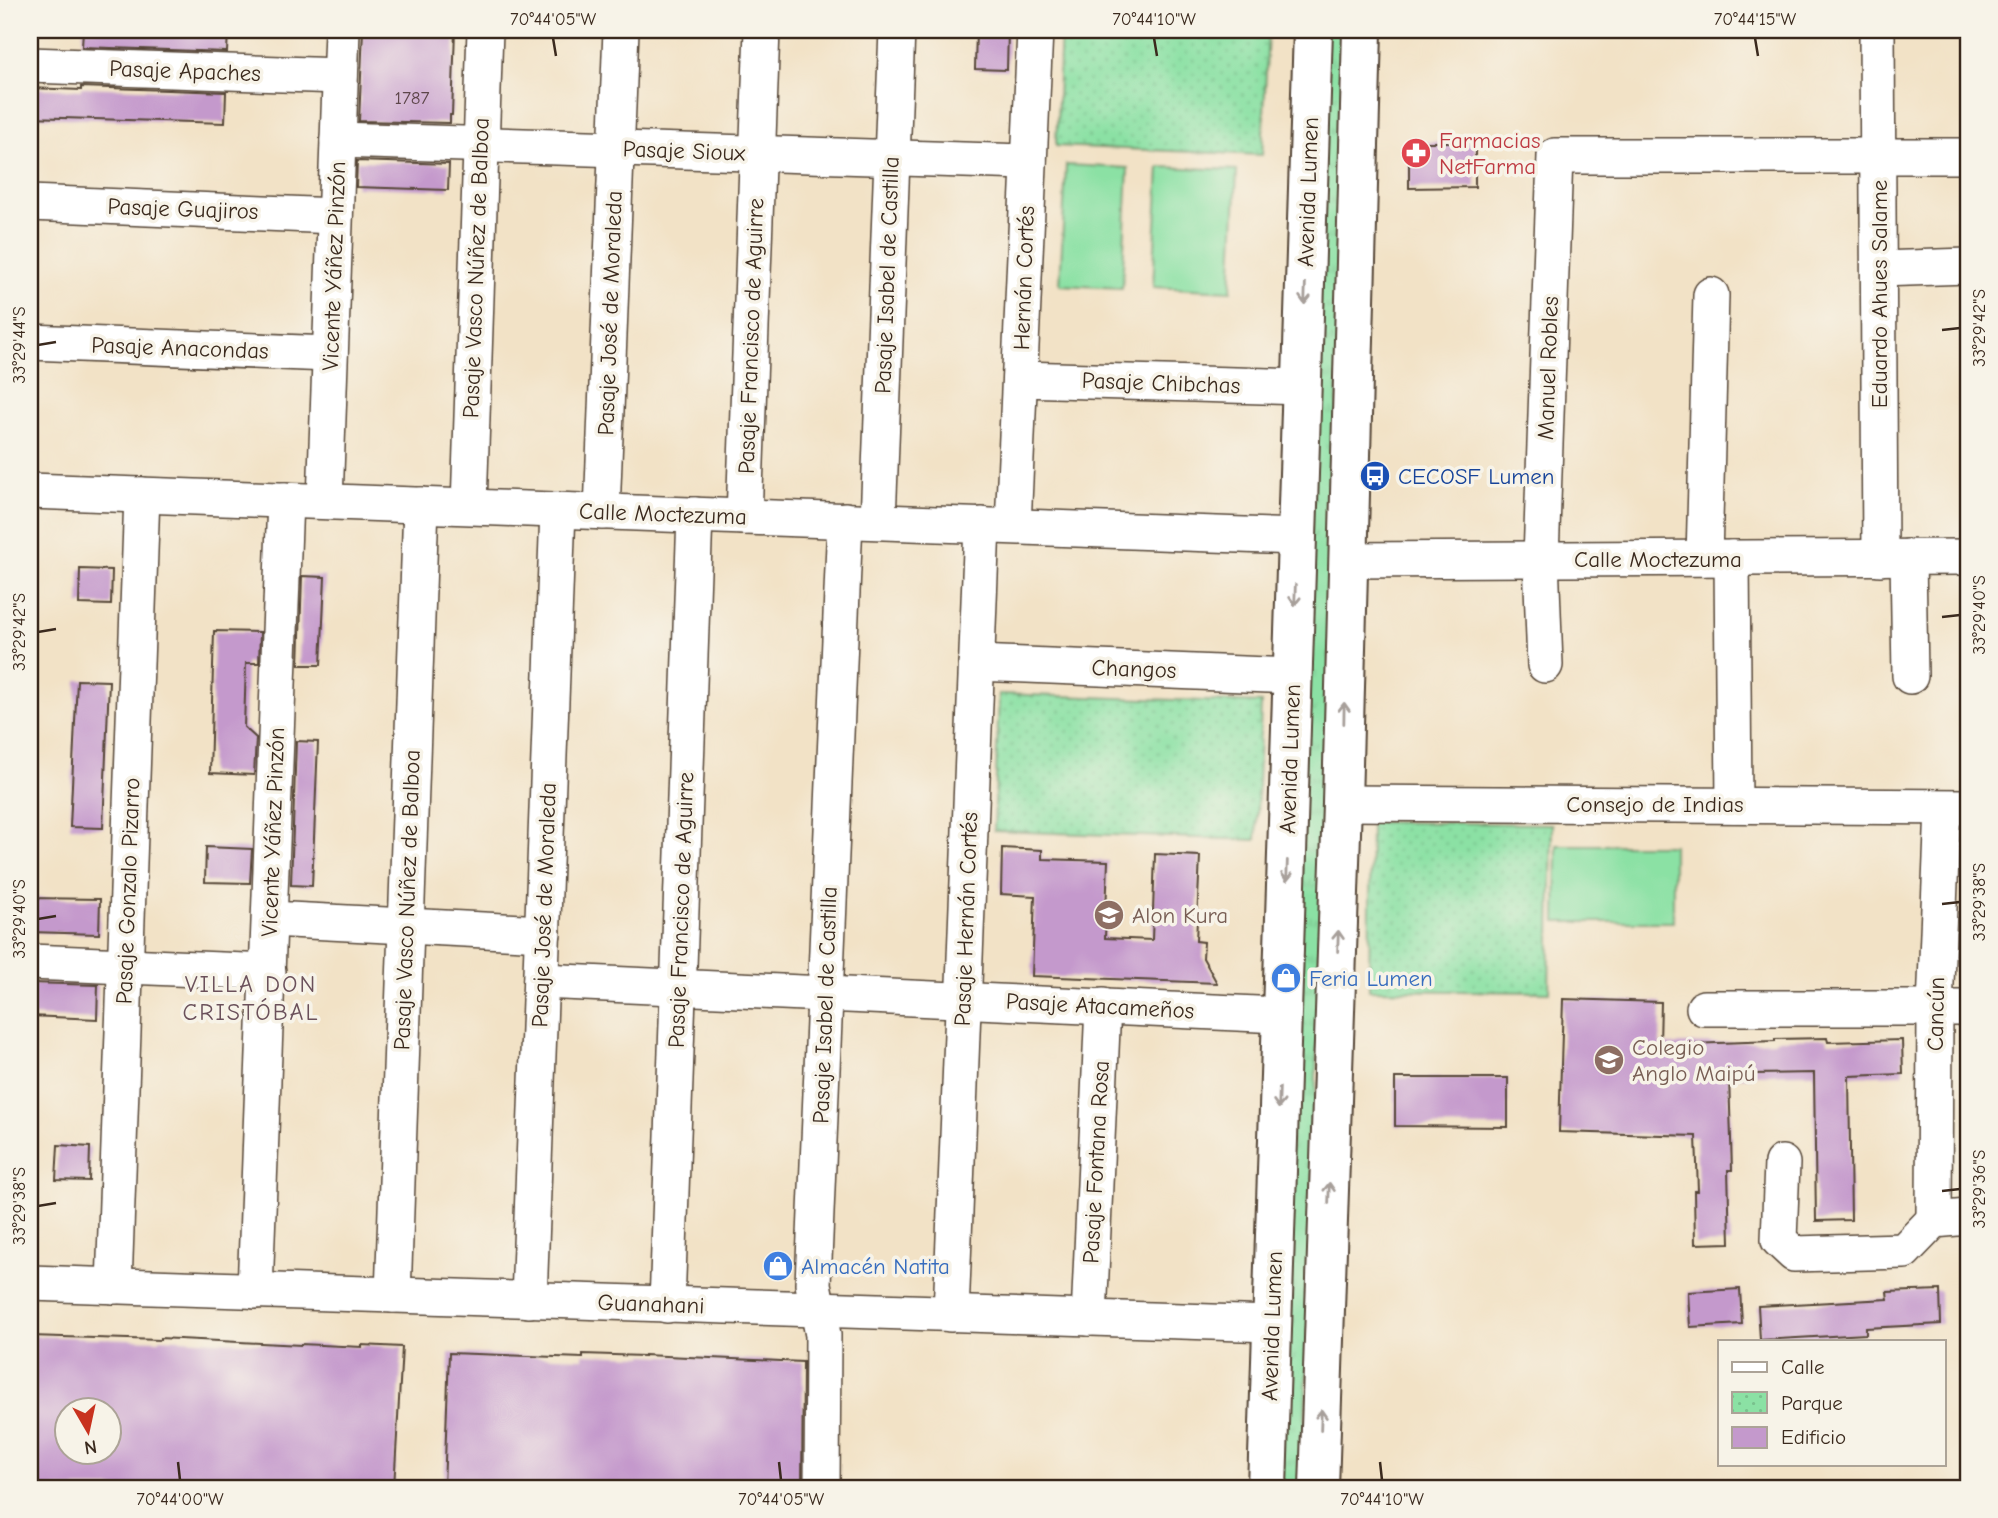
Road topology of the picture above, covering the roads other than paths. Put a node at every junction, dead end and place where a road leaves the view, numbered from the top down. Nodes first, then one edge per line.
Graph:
1 (342, 30) edge
2 (485, 30) edge
3 (621, 30) edge
4 (762, 30) edge
5 (897, 30) edge
6 (1035, 30) edge
7 (1313, 30) edge
8 (1363, 30) edge
9 (1877, 30) edge
10 (30, 65) edge
11 (340, 76) junction
12 (338, 140) junction
13 (480, 145) junction
14 (617, 149) junction
15 (758, 153) junction
16 (1968, 156) edge
17 (892, 157) junction
18 (1878, 157) junction
19 (1029, 162) junction
20 (30, 202) edge
21 (335, 216) junction
22 (1968, 266) edge
23 (1879, 269) junction
24 (1711, 295) dead end
25 (30, 342) edge
26 (330, 354) junction
27 (1020, 379) junction
28 (1302, 387) junction
29 (30, 491) edge
30 (142, 495) junction
31 (285, 500) junction
32 (325, 501) junction
33 (421, 505) junction
34 (469, 506) junction
35 (558, 510) junction
36 (603, 512) junction
37 (695, 515) junction
38 (744, 517) junction
39 (862, 521) junction
40 (997, 526) junction
41 (1297, 537) junction
42 (1968, 557) edge
43 (1718, 558) junction
44 (1894, 558) junction
45 (1541, 559) junction
46 (1348, 560) junction
47 (976, 663) junction
48 (1545, 665) dead end
49 (1293, 676) junction
50 (1910, 676) dead end
51 (1342, 803) junction
52 (1734, 805) junction
53 (1956, 807) edge
54 (270, 919) junction
55 (406, 925) junction
56 (543, 933) junction
57 (30, 962) edge
58 (125, 966) junction
59 (268, 972) junction
60 (541, 981) junction
61 (678, 987) junction
62 (825, 994) junction
63 (963, 1000) junction
64 (1103, 1006) junction
65 (1704, 1008) dead end
66 (1952, 1008) edge
67 (1282, 1015) junction
68 (1782, 1163) dead end
69 (1968, 1217) edge
70 (1934, 1220) junction
71 (30, 1283) edge
72 (114, 1286) junction
73 (256, 1291) junction
74 (393, 1295) junction
75 (529, 1300) junction
76 (667, 1305) junction
77 (818, 1310) junction
78 (951, 1314) junction
79 (1089, 1318) junction
80 (1272, 1325) junction
81 (822, 1488) edge
82 (1267, 1488) edge
83 (1319, 1488) edge

1 - 11 street, Vicente Yáñez Pinzón
2 - 13 street, Pasaje Vasco Núñez de Balboa
3 - 14 street, Pasaje José de Moraleda
4 - 15 street, Pasaje Francisco de Aguirre
5 - 17 street, Pasaje Isabel de Castilla
6 - 19 street, Hernán Cortés
7 -> 28 street, Avenida Lumen
8 - 46 street
9 - 18 street, Eduardo Ahues Salame
10 - 11 street, Pasaje Apaches
11 - 12 street, Vicente Yáñez Pinzón
12 - 13 street, Pasaje Sioux
12 - 21 street, Vicente Yáñez Pinzón
13 - 14 street, Pasaje Sioux
13 - 34 street, Pasaje Vasco Núñez de Balboa
14 - 15 street, Pasaje Sioux
14 - 36 street, Pasaje José de Moraleda
15 - 17 street, Pasaje Sioux
15 - 38 street, Pasaje Francisco de Aguirre
16 - 18 street
17 - 19 street, Pasaje Sioux
17 - 39 street, Pasaje Isabel de Castilla
18 - 23 street, Eduardo Ahues Salame
18 - 45 street, Manuel Robles
19 - 27 street, Hernán Cortés
20 - 21 street, Pasaje Guajiros
21 - 26 street, Vicente Yáñez Pinzón
22 - 23 street
23 - 44 street, Eduardo Ahues Salame
24 - 43 street
25 - 26 street, Pasaje Anacondas
26 - 32 street, Vicente Yáñez Pinzón
27 - 28 street, Pasaje Chibchas
27 - 40 street, Hernán Cortés
28 - 41 street, Avenida Lumen
29 - 30 street, Calle Moctezuma
30 - 31 street, Calle Moctezuma
30 - 58 street, Pasaje Gonzalo Pizarro
31 - 32 street, Calle Moctezuma
31 - 54 street, Vicente Yáñez Pinzón
32 - 33 street, Calle Moctezuma
33 - 34 street, Calle Moctezuma
33 - 55 street, Pasaje Vasco Núñez de Balboa
34 - 35 street, Calle Moctezuma
35 - 36 street, Calle Moctezuma
35 - 56 street, Pasaje José de Moraleda
36 - 37 street, Calle Moctezuma
37 - 38 street, Calle Moctezuma
37 - 61 street, Pasaje Francisco de Aguirre
38 - 39 street, Calle Moctezuma
39 - 40 street, Calle Moctezuma
39 - 62 street, Pasaje Isabel de Castilla
40 - 41 street, Calle Moctezuma
40 - 47 street, Pasaje Hernán Cortés
41 -> 49 street, Avenida Lumen
42 - 44 street, Calle Moctezuma
43 - 44 street, Calle Moctezuma
43 - 45 street, Calle Moctezuma
43 - 52 street
44 - 50 street, Eduardo Ahues Salame
45 - 46 street, Calle Moctezuma
45 - 48 street, Manuel Robles
51 -> 46 street
47 - 49 street, Changos
47 - 63 street, Pasaje Hernán Cortés
49 -> 67 street, Avenida Lumen
51 - 52 street, Consejo de Indias
83 -> 51 street
52 - 53 street, Consejo de Indias
53 - 66 street, Cancún
54 - 55 street
54 - 59 street, Vicente Yáñez Pinzón
55 - 56 street
55 - 74 street, Pasaje Vasco Núñez de Balboa
56 - 60 street, Pasaje José de Moraleda
57 - 58 street
58 - 59 street
58 - 72 street, Pasaje Gonzalo Pizarro
59 - 73 street, Vicente Yáñez Pinzón
60 - 61 street, Pasaje Atacameños
60 - 75 street, Pasaje José de Moraleda
61 - 62 street, Pasaje Atacameños
61 - 76 street, Pasaje Francisco de Aguirre
62 - 63 street, Pasaje Atacameños
62 - 77 street, Pasaje Isabel de Castilla
63 - 64 street, Pasaje Atacameños
63 - 78 street, Pasaje Hernán Cortés
64 - 67 street, Pasaje Atacameños
64 - 79 street, Pasaje Fontana Rosa
65 - 66 street
66 - 70 street, Cancún
67 -> 80 street, Avenida Lumen
68 - 70 street
69 - 70 street
71 - 72 street, Guanahani
72 - 73 street, Guanahani
73 - 74 street, Guanahani
74 - 75 street, Guanahani
75 - 76 street, Guanahani
76 - 77 street, Guanahani
77 - 78 street, Guanahani
77 - 81 street, Pasaje Isabel de Castilla
78 - 79 street, Guanahani
79 - 80 street, Guanahani
80 - 82 street, Avenida Lumen

